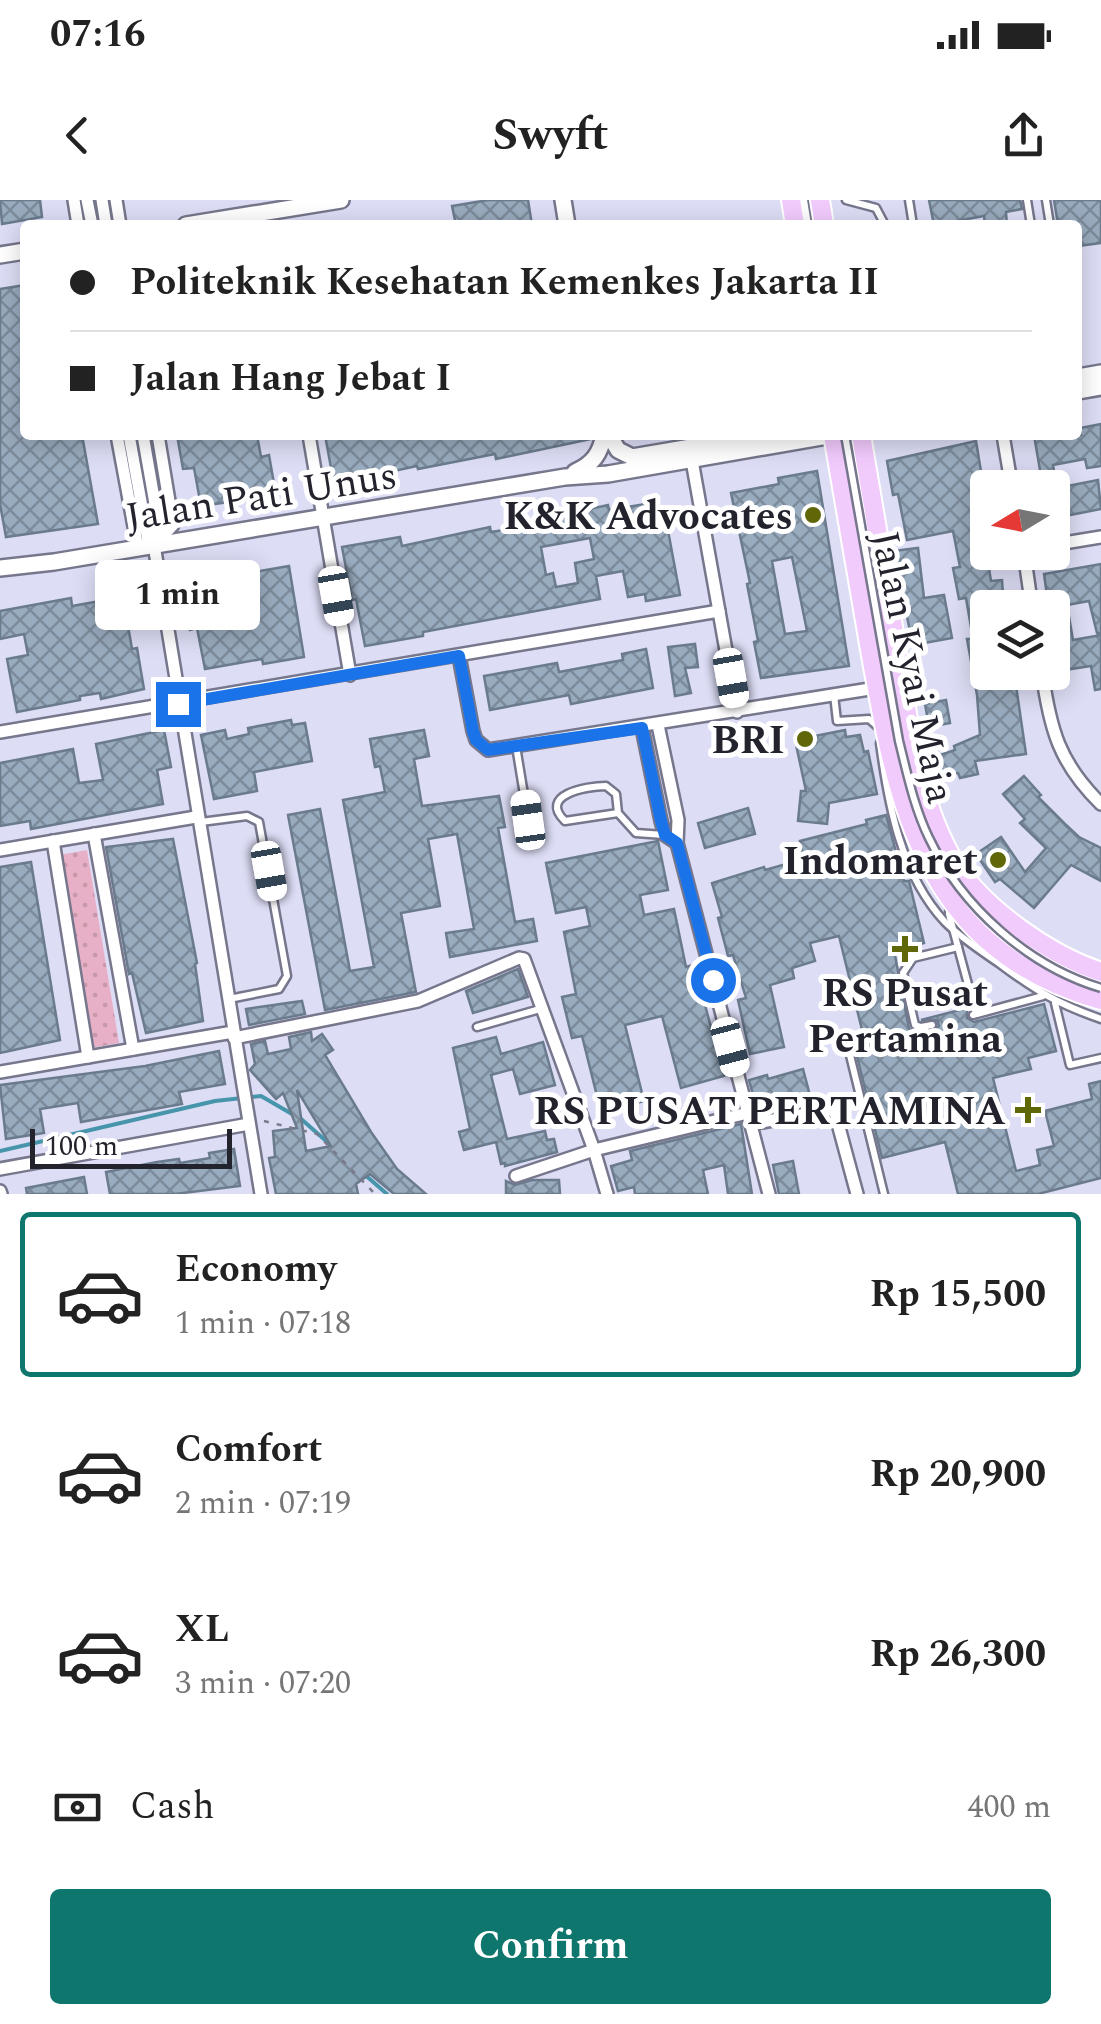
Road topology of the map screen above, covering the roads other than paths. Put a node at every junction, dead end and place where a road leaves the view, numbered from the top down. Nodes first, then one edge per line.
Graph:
1 (341, 200) edge
2 (846, 200) edge
3 (272, 218) edge
4 (883, 220) edge
5 (124, 440) edge
6 (144, 440) edge
7 (159, 440) edge
8 (310, 440) edge
9 (604, 440) edge
10 (610, 440) edge
11 (743, 440) edge
12 (796, 440) edge
13 (834, 440) edge
14 (846, 440) edge
15 (863, 440) edge
16 (1004, 440) edge
17 (691, 454) junction
18 (1009, 470) edge
19 (565, 476) junction
20 (323, 517) junction
21 (1101, 536) edge
22 (1070, 542) edge
23 (147, 546) junction
24 (54, 562) junction
25 (0, 568) edge
26 (0, 578) edge
27 (719, 611) junction
28 (459, 656) junction
29 (350, 674) junction
30 (903, 684) junction
31 (877, 688) junction
32 (1044, 690) edge
33 (834, 696) junction
34 (178, 704) junction
35 (737, 712) junction
36 (658, 725) junction
37 (642, 728) junction
38 (0, 732) edge
39 (516, 746) junction
40 (1101, 804) edge
41 (618, 813) junction
42 (197, 820) junction
43 (528, 820) dead end
44 (94, 834) junction
45 (665, 835) junction
46 (678, 837) junction
47 (53, 841) junction
48 (0, 850) edge
49 (969, 882) junction
50 (950, 905) junction
51 (954, 931) junction
52 (958, 947) junction
53 (1101, 972) edge
54 (1101, 988) edge
55 (1044, 996) junction
56 (228, 999) junction
57 (1101, 1000) edge
58 (1055, 1003) junction
59 (542, 1008) junction
60 (1101, 1019) edge
61 (932, 1025) dead end
62 (477, 1027) dead end
63 (234, 1035) junction
64 (846, 1042) dead end
65 (133, 1049) junction
66 (88, 1057) junction
67 (1101, 1058) edge
68 (0, 1072) edge
69 (248, 1118) junction
70 (749, 1119) junction
71 (594, 1150) junction
72 (0, 1168) edge
73 (516, 1176) dead end
74 (261, 1194) edge
75 (607, 1194) edge
76 (769, 1194) edge
77 (856, 1194) edge
78 (884, 1194) edge

1 - 3 street
2 - 4 lane
5 - 23 street
6 - 23 street
7 - 23 street
8 - 20 street
9 - 19 street
10 - 17 street, Jalan Pati Unus
11 - 17 street, Jalan Pati Unus
12 - 17 street, Jalan Pati Unus
13 - 31 main road, Jalan Kyai Maja
14 - 54 lane, bridge
15 - 30 main road, Jalan Kyai Maja
16 - 18 street
17 - 19 street, Jalan Pati Unus
17 - 27 street
19 - 20 street, Jalan Pati Unus
20 - 23 street, Jalan Pati Unus
20 - 29 street
21 - 22 street
23 - 24 street, Jalan Pati Unus
23 - 34 street
24 - 25 street, Jalan Pati Unus
24 - 26 street, Jalan Pati Unus
27 - 28 street
27 - 35 street
28 - 29 street
28 - 39 street
29 - 34 street
30 - 31 street
30 - 49 main road, Jalan Kyai Maja
31 - 33 street
31 - 50 main road, Jalan Kyai Maja
32 - 40 street
33 - 35 street
33 - 51 lane
34 - 38 street
34 - 42 street
35 - 36 street
36 - 37 street
36 - 46 street
37 - 39 street
37 - 45 street
39 - 43 lane
41 - 41 lane
41 - 45 lane
42 - 44 street
42 - 56 street
42 - 56 lane
44 - 47 street
44 - 65 street
45 - 46 street
46 - 70 street
47 - 48 street
47 - 66 street
49 - 50 lane
49 - 53 main road, Jalan Kyai Maja
50 - 51 lane
50 - 57 main road, Jalan Kyai Maja
51 - 52 lane
51 - 55 lane
52 - 55 lane
52 - 61 lane
55 - 58 lane
56 - 63 street
58 - 60 lane
58 - 67 lane
59 - 62 lane
59 - 63 street
59 - 71 street
63 - 65 street
63 - 69 street
64 - 78 lane
65 - 66 street
66 - 68 street
69 - 72 street
69 - 74 street
70 - 71 street
70 - 76 street
70 - 77 street
71 - 73 street
71 - 75 street

